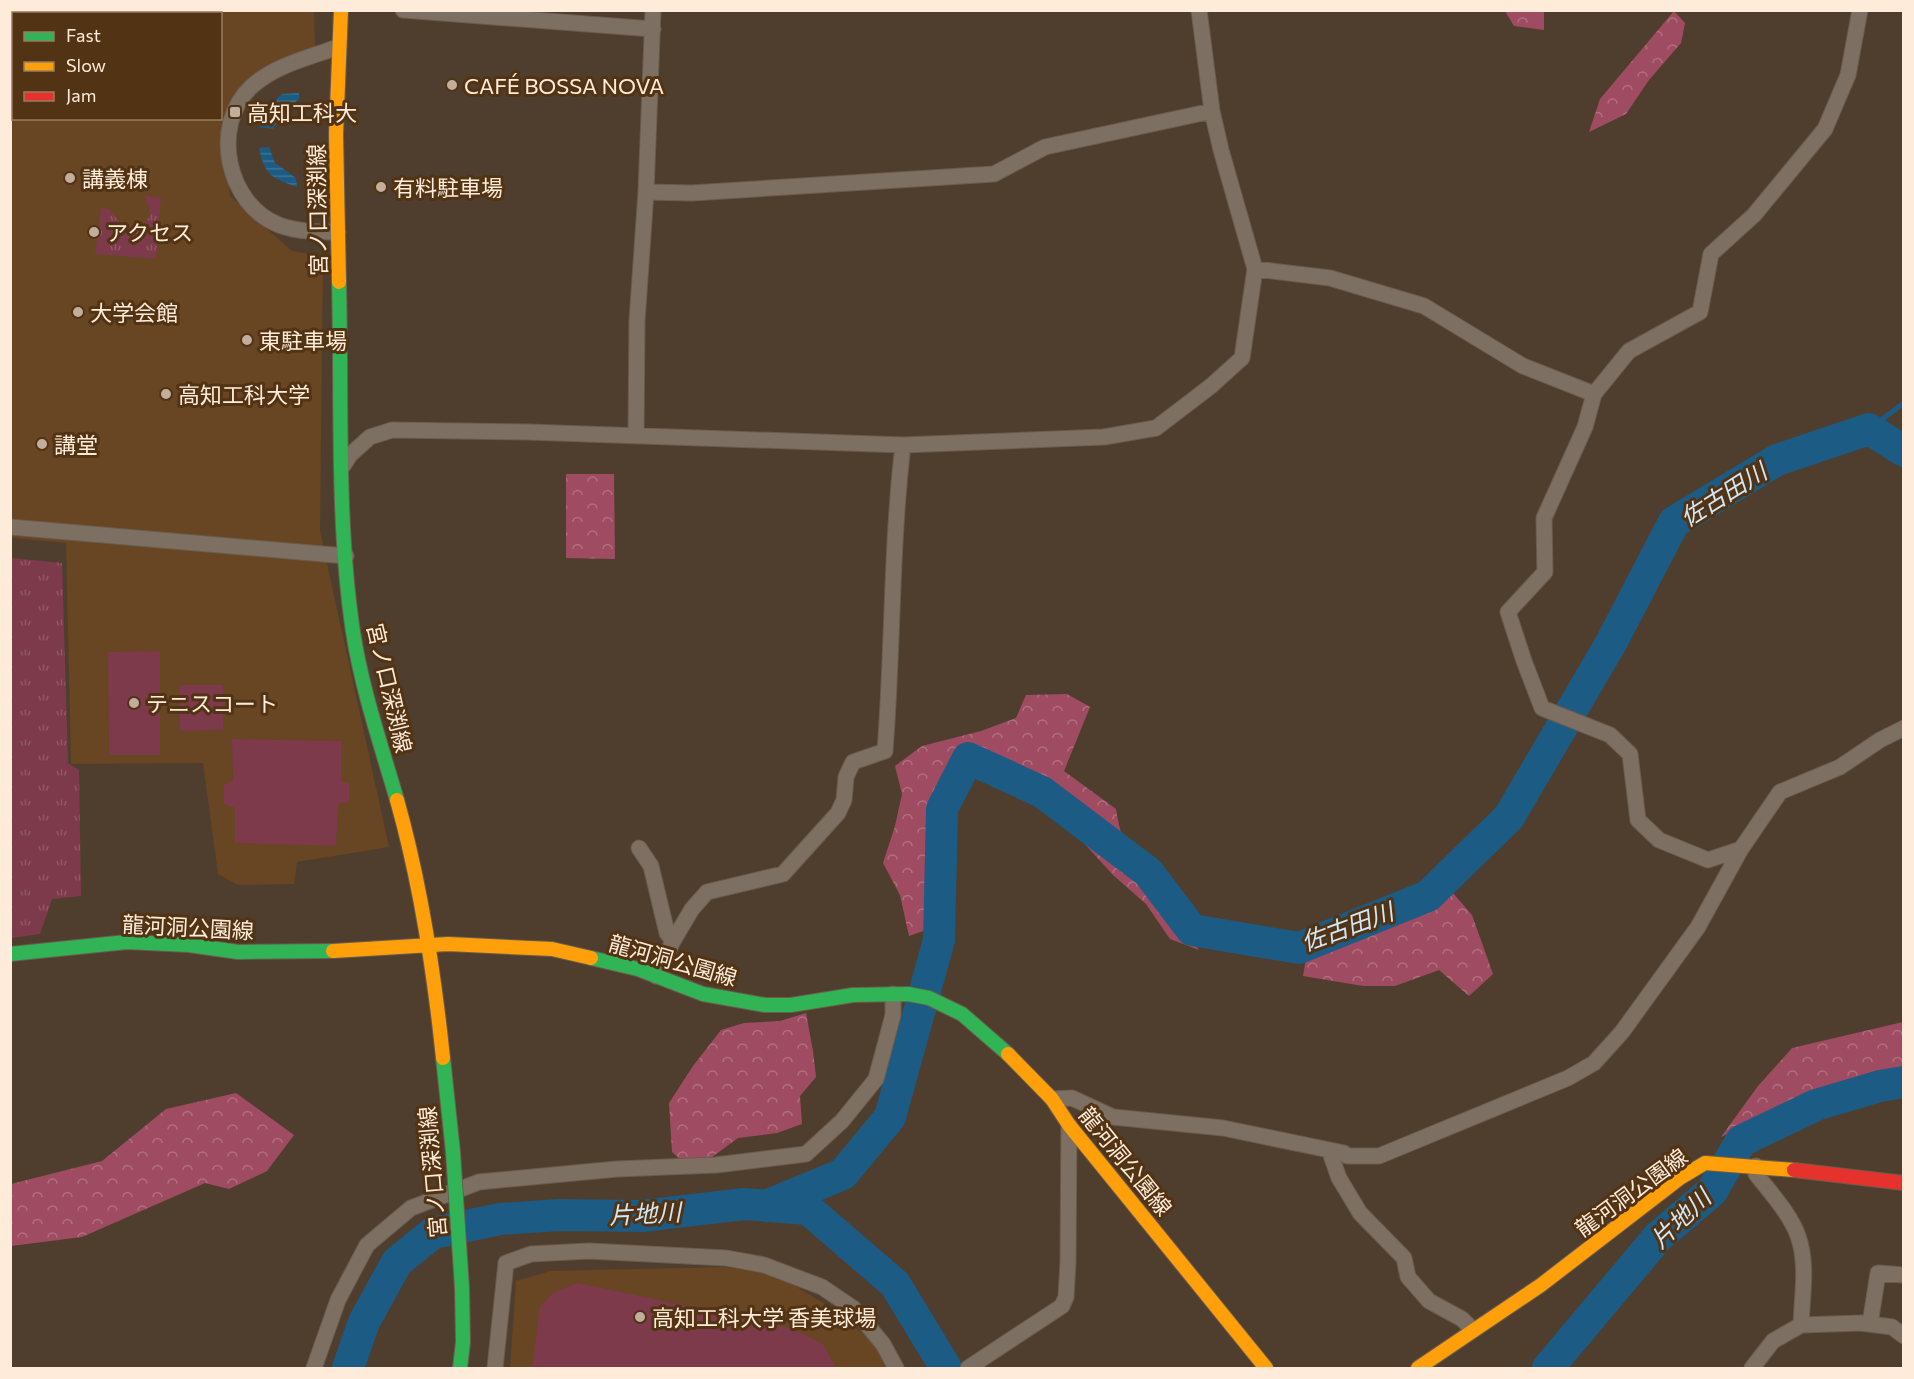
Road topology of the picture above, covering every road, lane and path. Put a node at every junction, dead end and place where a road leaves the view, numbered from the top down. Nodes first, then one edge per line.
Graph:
1 (341, 10) edge
2 (403, 10) edge
3 (652, 10) edge
4 (1199, 10) edge
5 (1860, 10) edge
6 (653, 29) junction
7 (338, 47) junction
8 (1212, 111) junction
9 (646, 192) junction
10 (338, 232) junction
11 (1255, 269) junction
12 (1594, 394) junction
13 (636, 436) junction
14 (903, 445) junction
15 (343, 466) junction
16 (10, 527) edge
17 (346, 556) junction
18 (1904, 728) edge
19 (639, 848) dead end
20 (1741, 849) junction
21 (673, 941) junction
22 (428, 946) junction
23 (10, 954) edge
24 (656, 976) junction
25 (901, 994) junction
26 (1052, 1099) junction
27 (1069, 1125) junction
28 (1329, 1150) junction
29 (1751, 1165) junction
30 (1904, 1183) edge
31 (1904, 1275) edge
32 (1870, 1324) junction
33 (1801, 1325) junction
34 (1473, 1330) junction
35 (1902, 1339) edge
36 (971, 1367) edge
37 (314, 1368) edge
38 (460, 1368) edge
39 (495, 1368) edge
40 (896, 1368) edge
41 (1266, 1368) edge
42 (1418, 1368) edge
43 (1752, 1368) edge

1 - 7 main road, 宮ノ口深渕線
2 - 6 street
3 - 6 street
4 - 8 street
5 - 12 street
6 - 9 street
7 - 10 main road, 宮ノ口深渕線
7 - 10 street
8 - 9 street
8 - 11 street
9 - 13 street
10 - 15 main road, 宮ノ口深渕線
11 - 12 street
11 - 14 street
12 - 20 street
13 - 14 street
13 - 15 street
14 - 21 street
15 - 17 main road, 宮ノ口深渕線
16 - 17 street
17 - 22 main road, 宮ノ口深渕線
18 - 20 street
19 - 21 street
20 - 28 street
21 - 24 street
22 - 23 main road, 龍河洞公園線
22 - 24 main road, 龍河洞公園線
22 - 38 main road, 宮ノ口深渕線, bridge
24 - 25 main road, 龍河洞公園線
25 - 26 main road, 龍河洞公園線
25 - 37 street
26 - 27 main road, 龍河洞公園線
26 - 28 street
27 - 36 street
27 - 41 main road, 龍河洞公園線
28 - 34 street
29 - 30 main road, 龍河洞公園線
29 - 33 street
29 - 34 main road, 龍河洞公園線
31 - 32 street
32 - 33 street
32 - 35 street
33 - 43 street
34 - 42 main road, 龍河洞公園線
39 - 40 street

